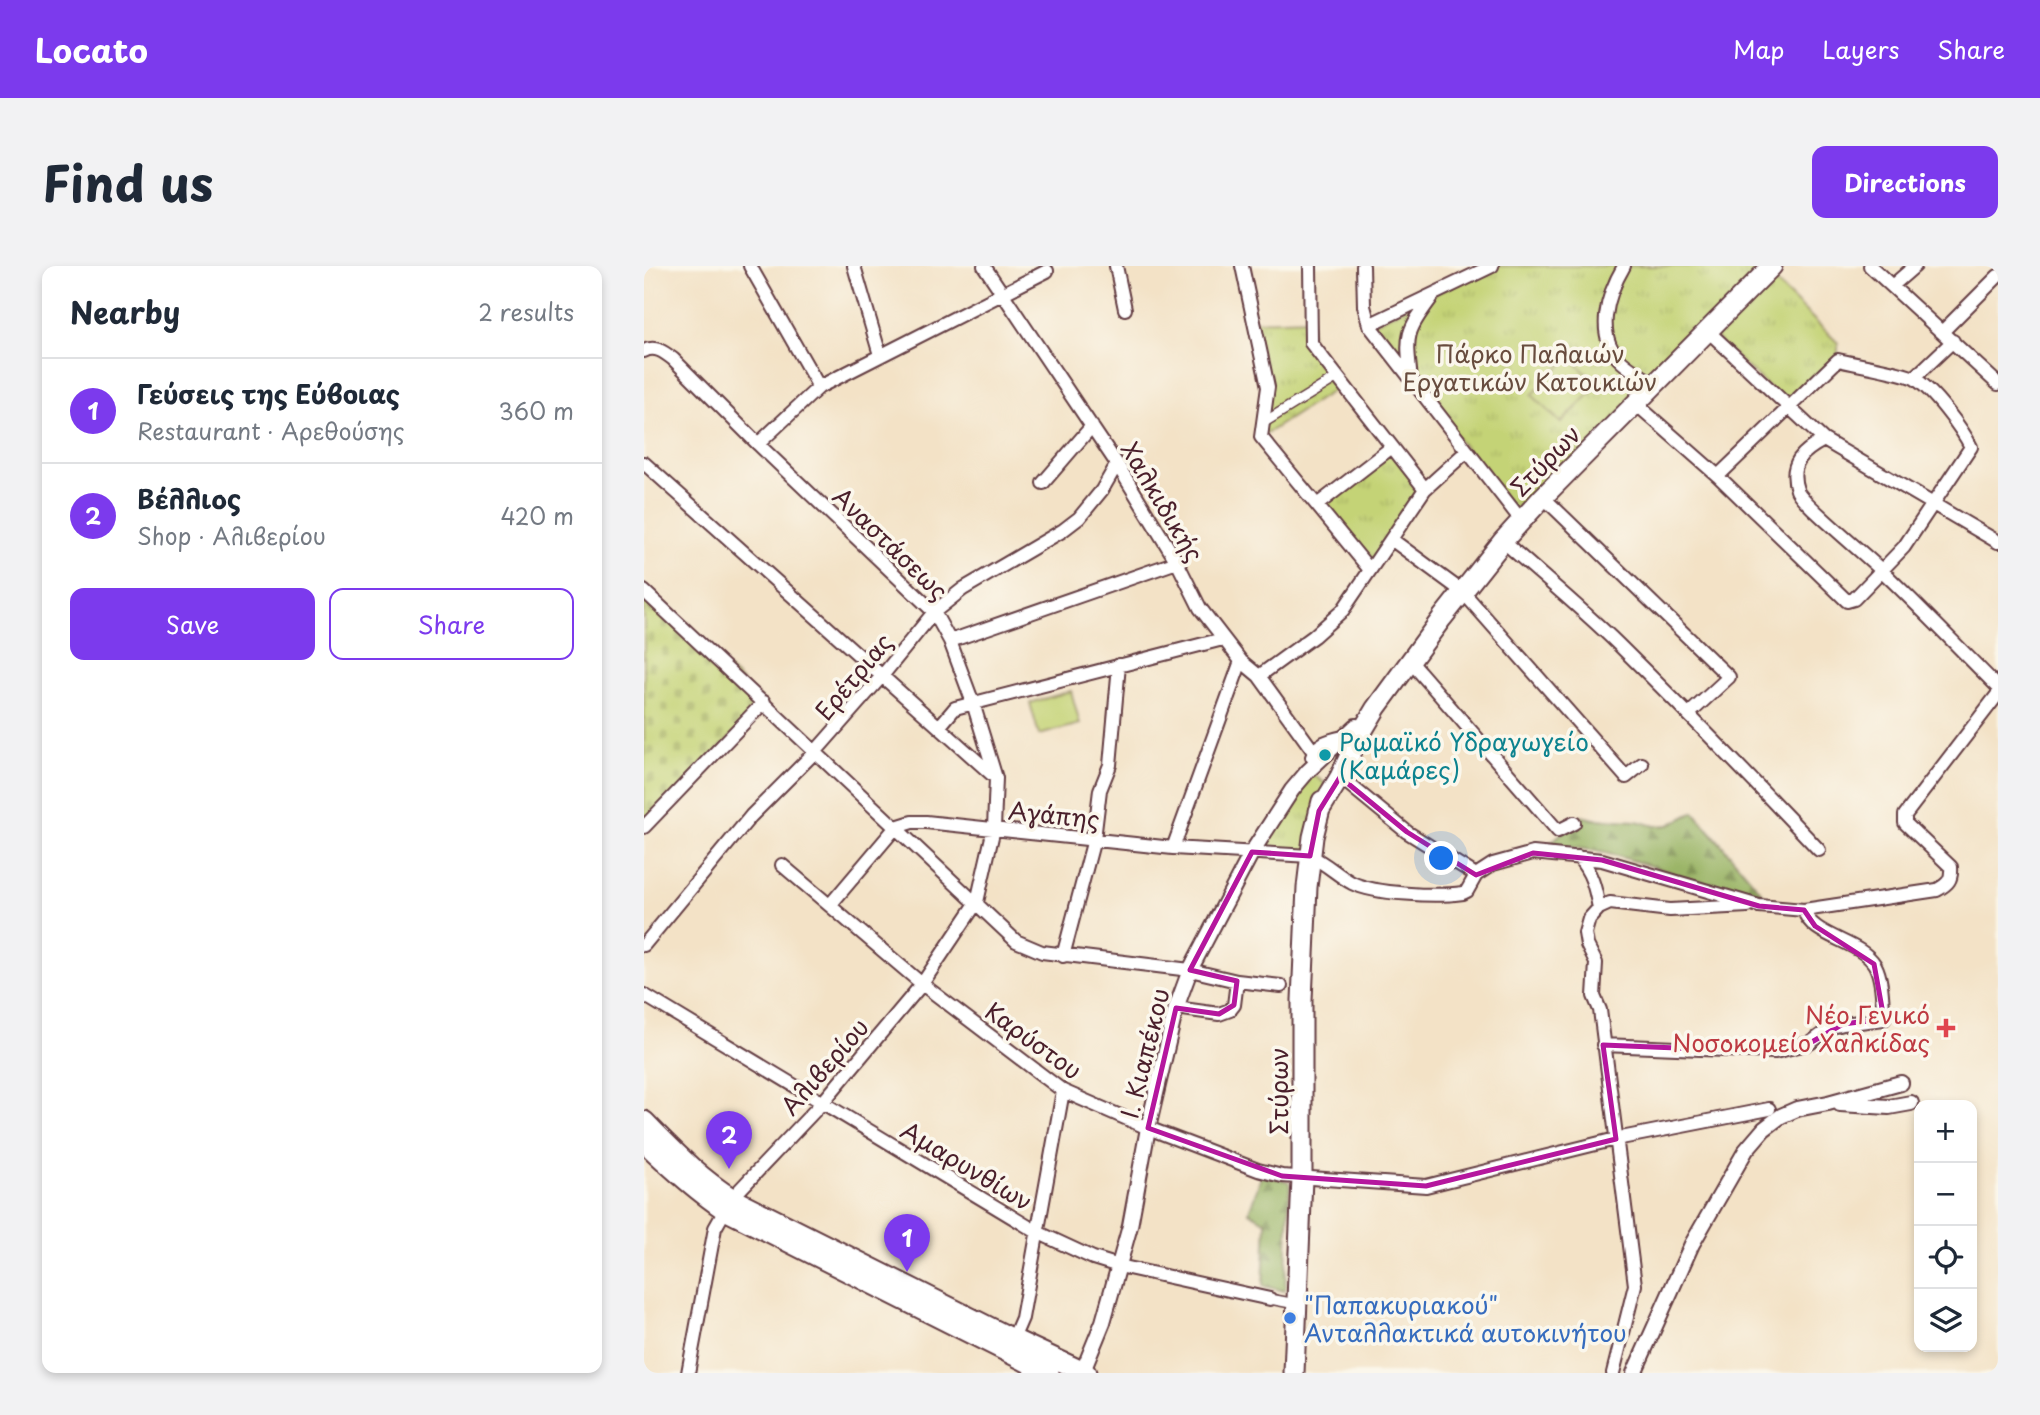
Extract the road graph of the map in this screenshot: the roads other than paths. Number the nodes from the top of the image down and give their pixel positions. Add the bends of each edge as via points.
1 (750, 266) edge
2 (854, 266) edge
3 (984, 266) edge
4 (1115, 266) edge
5 (1242, 266) edge
6 (1310, 266) edge
7 (1363, 266) edge
8 (1492, 266) edge
9 (1625, 266) edge
10 (1772, 266) edge
11 (1870, 266) edge
12 (1915, 266) edge
13 (1047, 271) dead end
14 (1998, 276) edge
15 (1892, 286) junction
16 (1001, 294) junction
17 (1434, 294) junction
18 (1125, 309) dead end
19 (1368, 324) junction
20 (1707, 331) junction
21 (1943, 331) junction
22 (1953, 341) junction
23 (649, 349) edge
24 (880, 355) junction
25 (1336, 378) junction
26 (1914, 378) junction
27 (1411, 379) junction
28 (1654, 384) junction
29 (1998, 384) edge
30 (819, 387) junction
31 (1636, 403) junction
32 (1789, 405) junction
33 (1263, 423) junction
34 (1092, 426) junction
35 (1824, 440) junction
36 (758, 444) junction
37 (1392, 447) junction
38 (1467, 451) junction
39 (644, 463) edge
40 (1117, 464) junction
41 (1718, 476) junction
42 (1043, 482) dead end
43 (1424, 489) junction
44 (1543, 497) junction
45 (1317, 505) junction
46 (1931, 505) junction
47 (1521, 520) junction
48 (1391, 539) junction
49 (1503, 541) junction
50 (1998, 542) edge
51 (1177, 562) junction
52 (1370, 570) junction
53 (1882, 571) junction
54 (644, 591) edge
55 (1463, 592) junction
56 (934, 612) junction
57 (1223, 639) junction
58 (950, 641) junction
59 (1241, 661) junction
60 (1411, 662) junction
61 (1119, 665) junction
62 (882, 676) junction
63 (1259, 676) junction
64 (1998, 687) edge
65 (1998, 694) edge
66 (764, 702) junction
67 (973, 703) junction
68 (1376, 708) junction
69 (1689, 714) junction
70 (939, 727) junction
71 (1349, 732) junction
72 (816, 751) junction
73 (1314, 751) junction
74 (1642, 764) dead end
75 (1308, 771) junction
76 (1340, 777) junction
77 (996, 778) junction
78 (1319, 811) junction
79 (1574, 823) dead end
80 (644, 827) edge
81 (896, 827) junction
82 (994, 828) junction
83 (1094, 839) junction
84 (1173, 849) junction
85 (1819, 850) dead end
86 (1252, 852) junction
87 (1310, 856) junction
88 (1578, 857) junction
89 (782, 865) dead end
90 (1476, 875) junction
91 (977, 902) junction
92 (830, 905) junction
93 (1759, 906) junction
94 (1599, 908) junction
95 (1804, 910) junction
96 (644, 944) edge
97 (1063, 956) junction
98 (1189, 970) junction
99 (1237, 981) junction
100 (922, 984) junction
101 (1281, 986) dead end
102 (644, 995) edge
103 (1175, 1008) junction
104 (1604, 1045) junction
105 (1901, 1083) dead end
106 (1886, 1087) junction
107 (1063, 1091) junction
108 (823, 1102) junction
109 (1828, 1103) junction
110 (1911, 1103) dead end
111 (1889, 1107) junction
112 (1769, 1109) dead end
113 (644, 1121) edge
114 (1148, 1128) junction
115 (1616, 1139) junction
116 (644, 1142) edge
117 (1302, 1178) junction
118 (729, 1204) junction
119 (1037, 1232) junction
120 (1119, 1266) junction
121 (1270, 1298) joint
122 (1296, 1304) junction
123 (1013, 1339) junction
124 (1084, 1372) edge
125 (688, 1373) edge
126 (1049, 1373) edge
127 (1294, 1373) edge
128 (1613, 1373) edge
129 (1634, 1373) edge

1 - 30 street
2 - 24 street
3 - 16 street, Χαλκιδικής
4 - 18 street
5 - 33 street via 1268,387
6 - 25 street via 1311,343
7 - 19 street
8 - 17 street
9 - 28 street via 1607,310 1608,340 1624,364
10 - 20 main road, Στύρων
11 - 15 street
12 - 15 street
13 - 16 street
14 - 21 street
15 - 21 street
16 - 24 street
16 - 34 street, Χαλκιδικής
17 - 19 street
17 - 27 street via 1408,335
19 - 27 street
20 - 28 main road, Στύρων
20 - 32 street
21 - 22 street
22 - 26 street
22 - 29 street
23 - 36 street, Αναστάσεως via 673,359
24 - 30 street
25 - 33 street
25 - 37 street
26 - 32 street via 1838,360
26 - 46 street via 1939,402 1971,447
27 - 38 street
28 - 31 main road, Στύρων
30 - 36 street
31 - 41 street
31 - 44 main road, Στύρων
32 - 35 street
32 - 41 street
33 - 45 street via 1261,437
34 - 40 street, Χαλκιδικής
34 - 42 street
35 - 46 street
35 - 53 street via 1798,460 1799,496
36 - 56 street, Αναστάσεως
37 - 43 street
37 - 45 street
38 - 43 street
38 - 47 street
39 - 62 street
40 - 51 street, Χαλκιδικής
40 - 56 street, Ερέτριας via 1079,518 963,589
41 - 53 street via 1847,601
43 - 48 street
44 - 47 main road, Στύρων
44 - 69 street via 1729,677
45 - 52 street
46 - 50 street
46 - 53 street
47 - 49 main road, Στύρων
48 - 52 street
48 - 55 street
49 - 55 main road, Στύρων
49 - 69 street
51 - 57 street, Χαλκιδικής via 1200,608
51 - 58 street
52 - 63 street via 1343,611
53 - 64 street
54 - 66 street
55 - 60 main road, Στύρων
55 - 74 street via 1626,777
56 - 58 street, Αναστάσεως
56 - 62 street, Ερέτριας
57 - 59 street, Χαλκιδικής
57 - 61 street
58 - 67 street, Αναστάσεως
59 - 63 street, Χαλκιδικής
59 - 84 street
60 - 68 main road, Στύρων
60 - 79 street via 1558,831
61 - 67 street
61 - 83 street via 1110,765 1100,790
62 - 70 street
62 - 72 street, Ερέτριας
63 - 73 street, Χαλκιδικής
65 - 95 street via 1905,815 1905,823 1951,867 1948,884 1937,890
66 - 72 street
66 - 80 street
67 - 70 street via 955,708
67 - 77 street, Αναστάσεως
68 - 71 main road, Στύρων
68 - 76 main road, Στύρων
69 - 85 street
70 - 77 street
71 - 73 street via 1326,740
71 - 75 street, Ι. Κιαπέκου
71 - 78 main road, Στύρων
72 - 81 street
72 - 96 street, Ερέτριας via 751,816
73 - 75 street, Ι. Κιαπέκου
75 - 86 street, Ι. Κιαπέκου
76 - 78 main road, Στύρων
76 - 90 street via 1407,832
77 - 82 street, Αναστάσεως
78 - 87 main road, Στύρων
81 - 82 street, Αγάπης via 926,822
81 - 91 street
81 - 92 street
82 - 83 street, Αγάπης
82 - 91 street, Αλιβερίου
83 - 84 street, Αγάπης
83 - 97 street
84 - 86 street, Αγάπης
86 - 87 street, Αγάπης
86 - 98 street, Ι. Κιαπέκου
87 - 90 street via 1351,882 1382,891 1458,894 1468,891
87 - 117 main road, Στύρων via 1302,1000
88 - 90 street via 1534,853 1500,862
88 - 93 street
88 - 94 street via 1594,881
89 - 92 street, Καρύστου
91 - 97 street via 1016,941
91 - 100 street, Αλιβερίου
92 - 100 street, Καρύστου
93 - 94 street via 1670,909 1610,903
93 - 95 street
94 - 104 street via 1585,933 1596,963 1594,996
95 - 104 street via 1815,926 1857,948 1874,964 1884,1019 1832,1027 1810,1043 1787,1050
97 - 98 street
98 - 99 street
98 - 103 street, Ι. Κιαπέκου
99 - 101 street
99 - 103 street via 1234,1005 1225,1013
100 - 107 street, Καρύστου
100 - 108 street, Αλιβερίου
102 - 108 street, Αμαρυνθίων
103 - 114 street, Ι. Κιαπέκου
104 - 115 street
105 - 106 street
106 - 109 street
106 - 111 street via 1892,1100
107 - 114 street, Καρύστου
107 - 119 street
108 - 118 street, Αλιβερίου
108 - 119 street, Αμαρυνθίων
109 - 111 street
109 - 129 street via 1797,1108 1782,1116 1746,1150 1692,1244
110 - 111 street
112 - 115 street, Καρύστου
113 - 118 main road
114 - 117 street, Καρύστου via 1258,1170
114 - 120 street, Ι. Κιαπέκου
115 - 117 street, Καρύστου via 1426,1186
115 - 128 street via 1635,1285
116 - 118 main road via 702,1195
117 - 122 main road, Στύρων
118 - 123 main road
118 - 125 street, Αλιβερίου via 715,1228
118 - 126 main road
119 - 120 street, Αμαρυνθίων
119 - 123 street via 1023,1318
120 - 121 street, Αμαρυνθίων
120 - 124 street, Ι. Κιαπέκου
121 - 122 street, Αμαρυνθίων
122 - 127 main road, Στύρων
123 - 124 main road

